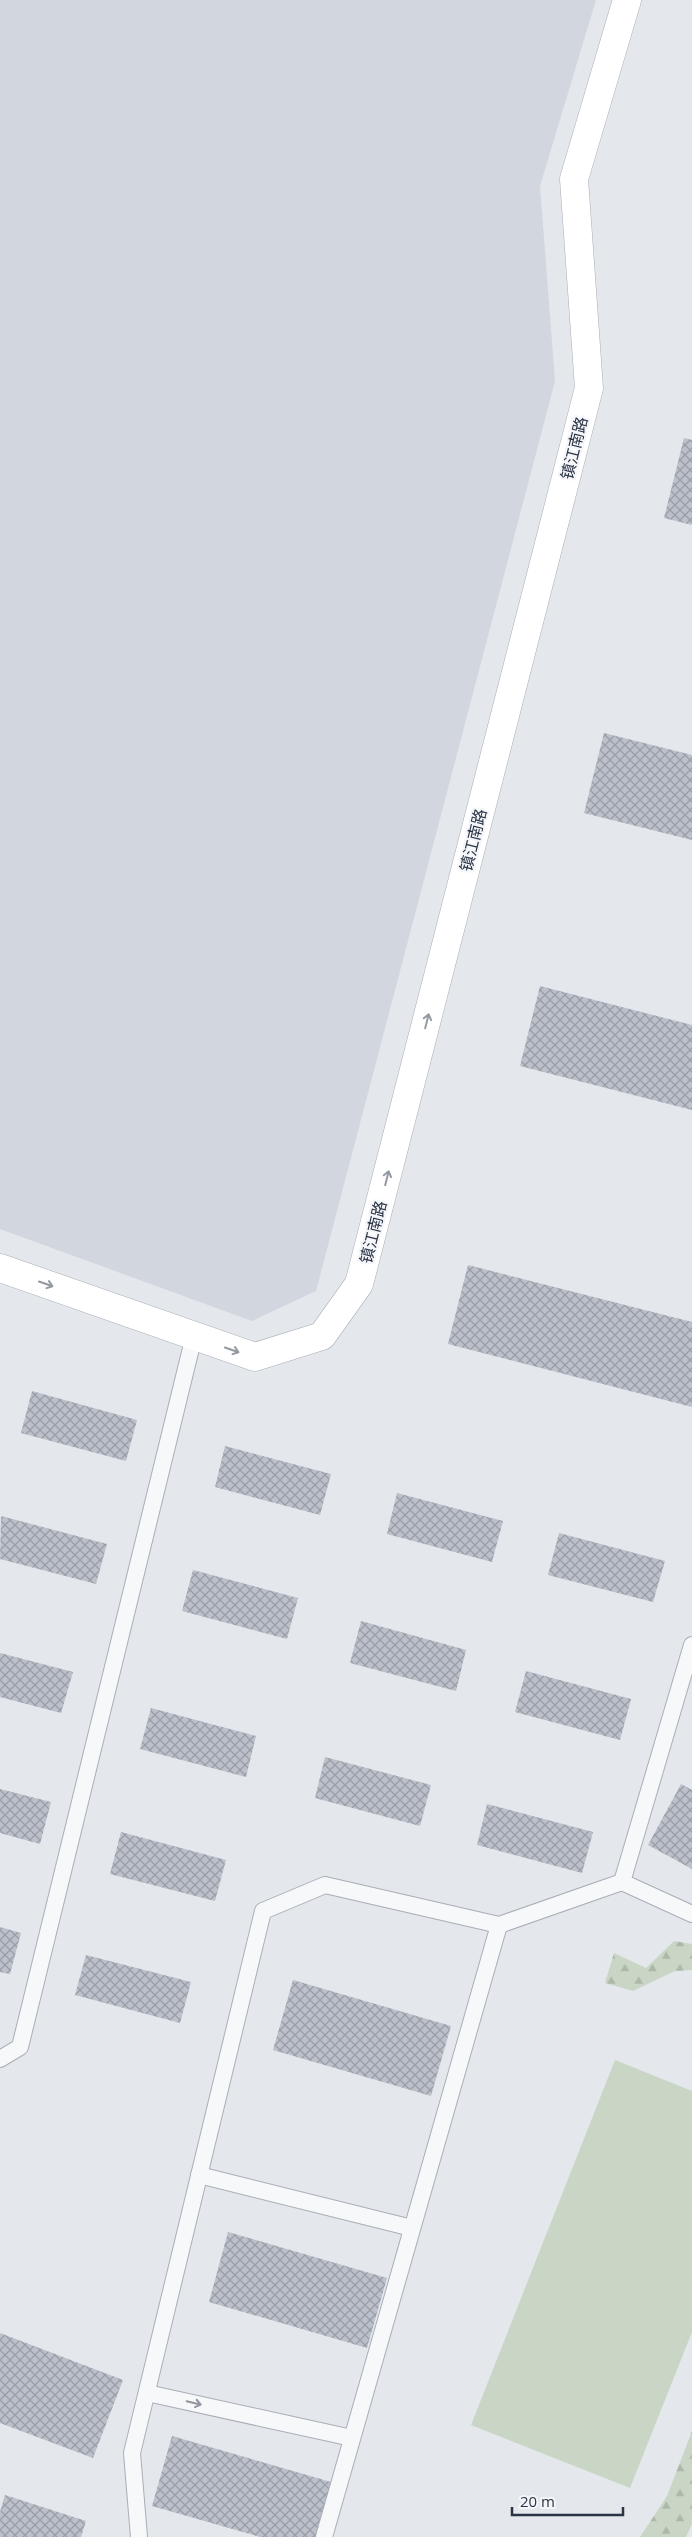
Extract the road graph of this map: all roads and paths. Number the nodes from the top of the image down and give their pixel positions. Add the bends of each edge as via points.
1 (627, 0) edge
2 (0, 1268) edge
3 (194, 1336) junction
4 (692, 1646) edge
5 (622, 1882) junction
6 (692, 1914) edge
7 (498, 1926) junction
8 (0, 2059) edge
9 (199, 2175) junction
10 (412, 2228) junction
11 (147, 2393) junction
12 (352, 2438) junction
13 (139, 2537) edge
14 (324, 2537) edge

3 -> 1 street, 镇江南路 via 255,1357 288,1347 322,1336 360,1284 589,388 574,179
2 -> 3 street, 镇江南路
3 - 8 lane via 20,2047
4 - 5 lane
5 - 6 lane
5 - 7 lane
7 - 9 lane via 325,1886 263,1911
7 - 10 lane
9 - 10 lane
9 - 11 lane
10 - 12 lane
11 -> 12 lane
11 - 13 lane via 132,2453
12 - 14 lane

